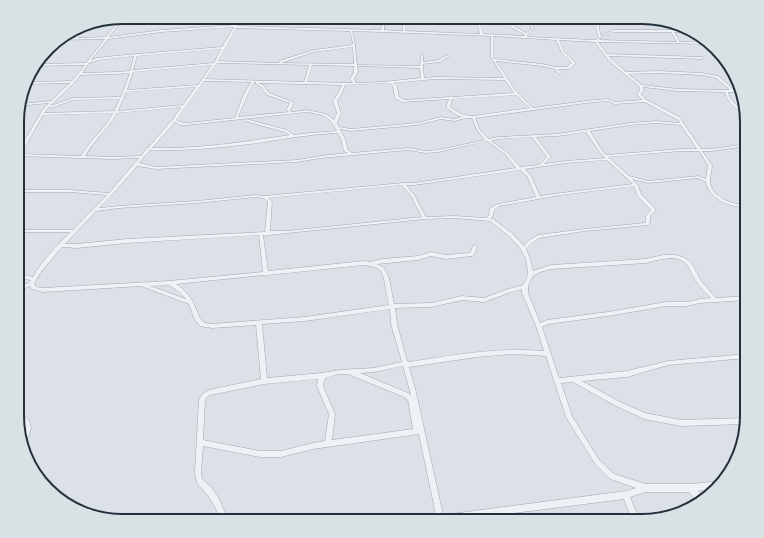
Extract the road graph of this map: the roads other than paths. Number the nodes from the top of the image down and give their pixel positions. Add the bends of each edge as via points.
1 (117, 24) edge
2 (237, 24) edge
3 (382, 24) edge
4 (404, 24) edge
5 (479, 24) edge
6 (510, 24) edge
7 (530, 24) edge
8 (598, 24) edge
9 (235, 27) junction
10 (351, 31) junction
11 (672, 31) junction
12 (680, 31) edge
13 (382, 32) junction
14 (404, 32) junction
15 (482, 35) junction
16 (76, 36) edge
17 (492, 36) junction
18 (526, 36) junction
19 (600, 37) junction
20 (71, 38) edge
21 (78, 38) junction
22 (106, 38) junction
23 (557, 39) junction
24 (596, 41) junction
25 (679, 42) junction
26 (700, 43) edge
27 (354, 46) junction
28 (224, 48) junction
29 (136, 55) junction
30 (422, 55) dead end
31 (606, 55) junction
32 (447, 56) dead end
33 (703, 58) dead end
34 (495, 60) junction
35 (87, 63) junction
36 (215, 63) junction
37 (278, 63) junction
38 (310, 64) junction
39 (43, 65) edge
40 (356, 65) junction
41 (421, 65) junction
42 (556, 68) junction
43 (132, 71) junction
44 (625, 72) junction
45 (560, 73) dead end
46 (80, 74) junction
47 (424, 79) junction
48 (506, 79) junction
49 (203, 80) junction
50 (73, 82) junction
51 (255, 82) junction
52 (390, 82) junction
53 (32, 83) edge
54 (305, 83) junction
55 (344, 84) junction
56 (355, 84) junction
57 (198, 86) junction
58 (641, 86) junction
59 (125, 91) junction
60 (726, 91) junction
61 (731, 91) junction
62 (735, 91) edge
63 (516, 94) junction
64 (122, 98) junction
65 (451, 98) junction
66 (646, 101) junction
67 (54, 102) junction
68 (26, 104) edge
69 (184, 106) junction
70 (739, 108) edge
71 (532, 109) junction
72 (46, 110) junction
73 (115, 112) junction
74 (293, 113) junction
75 (43, 114) junction
76 (466, 117) junction
77 (473, 117) junction
78 (242, 118) junction
79 (236, 119) junction
80 (174, 120) junction
81 (335, 122) junction
82 (682, 124) junction
83 (339, 130) junction
84 (587, 130) junction
85 (293, 136) junction
86 (534, 137) junction
87 (487, 140) junction
88 (24, 145) edge
89 (740, 146) edge
90 (148, 149) junction
91 (699, 150) junction
92 (351, 153) junction
93 (24, 155) edge
94 (82, 157) junction
95 (141, 157) junction
96 (606, 158) junction
97 (135, 164) junction
98 (540, 166) junction
99 (520, 169) junction
100 (627, 176) junction
101 (708, 181) junction
102 (403, 184) junction
103 (636, 184) junction
104 (24, 191) edge
105 (110, 194) junction
106 (264, 197) junction
107 (539, 198) junction
108 (740, 206) edge
109 (93, 210) junction
110 (425, 218) junction
111 (487, 220) junction
112 (24, 231) edge
113 (75, 232) junction
114 (264, 234) junction
115 (61, 245) junction
116 (475, 247) dead end
117 (523, 249) junction
118 (371, 263) junction
119 (266, 274) junction
120 (531, 275) junction
121 (24, 278) edge
122 (32, 281) junction
123 (169, 283) junction
124 (139, 284) junction
125 (24, 286) edge
126 (525, 286) junction
127 (740, 298) edge
128 (715, 300) junction
129 (191, 303) junction
130 (392, 306) junction
131 (259, 323) junction
132 (540, 326) junction
133 (548, 354) junction
134 (740, 357) edge
135 (406, 364) junction
136 (350, 372) junction
137 (322, 376) junction
138 (573, 379) junction
139 (264, 381) junction
140 (558, 381) junction
141 (24, 420) edge
142 (740, 421) edge
143 (418, 431) junction
144 (26, 435) edge
145 (200, 442) junction
146 (328, 444) junction
147 (712, 485) edge
148 (646, 488) junction
149 (691, 488) junction
150 (626, 495) junction
151 (698, 496) edge
152 (222, 514) edge
153 (439, 514) edge
154 (485, 514) edge
155 (633, 514) edge

1 - 22 street
2 - 9 street
3 - 13 street
4 - 14 street
5 - 15 street
6 - 18 street
7 - 18 street via 532,29
8 - 19 street via 596,31
9 - 10 street
9 - 22 street via 162,31
9 - 28 street
10 - 13 street
10 - 27 street
11 - 12 street
11 - 19 street via 612,31
11 - 25 street
13 - 14 street
14 - 15 street
15 - 17 street
16 - 21 street
17 - 18 street
17 - 34 street via 492,57
18 - 23 street
19 - 24 street
20 - 21 street
21 - 22 street
22 - 35 street
23 - 24 street
23 - 42 street via 563,52 574,64 568,68
24 - 25 street
24 - 31 street
25 - 26 street
27 - 37 street via 314,51
27 - 40 street
28 - 29 street
28 - 36 street
29 - 35 street
29 - 43 street
30 - 41 street
31 - 33 street
31 - 44 street
32 - 41 street via 439,61
34 - 42 street
34 - 48 street
35 - 39 street
35 - 46 street
36 - 37 street
36 - 43 street
36 - 49 street
37 - 38 street
38 - 40 street
38 - 54 street
40 - 41 street
40 - 56 street via 352,79
41 - 47 street
42 - 45 street
43 - 46 street
43 - 59 street
44 - 58 street
44 - 61 street via 702,74 721,79
46 - 50 street
47 - 48 street
47 - 52 street
48 - 63 street
49 - 51 street
49 - 57 street
50 - 53 street
50 - 67 street
51 - 54 street
51 - 74 street via 268,94 292,103 288,110
51 - 79 street via 245,96
52 - 56 street
52 - 65 street via 395,86 397,98 403,101
54 - 55 street
55 - 56 street
55 - 81 street via 334,101 339,113
57 - 59 street
57 - 69 street
58 - 60 street via 670,91
58 - 66 street via 639,96
59 - 64 street
60 - 61 street
60 - 70 street via 726,96 732,104
61 - 62 street
63 - 65 street
63 - 71 street
64 - 72 street via 73,99
64 - 73 street
65 - 76 street via 448,107
66 - 71 street via 615,103 608,100
66 - 82 street via 676,116
67 - 68 street
67 - 72 street
69 - 73 street
69 - 80 street
71 - 77 street
72 - 75 street
73 - 75 street
73 - 94 street
74 - 78 street
74 - 81 street via 323,114
75 - 88 street
76 - 77 street
76 - 83 street via 454,120 441,118 418,124
77 - 87 street via 476,127
78 - 79 street
78 - 85 street via 286,131
79 - 80 street via 182,124
80 - 90 street
81 - 83 street
82 - 84 street via 656,122
82 - 91 street
83 - 85 street
83 - 92 street via 346,151
84 - 86 street
84 - 96 street
85 - 90 street via 221,146
86 - 87 street
86 - 98 street via 549,157
87 - 92 street via 438,151 408,149
87 - 99 street via 506,153
89 - 91 street
90 - 95 street
91 - 96 street via 674,150
91 - 101 street via 710,165
92 - 97 street via 296,161 236,165 156,168
93 - 94 street
94 - 95 street
95 - 97 street
96 - 98 street
96 - 100 street
97 - 105 street
98 - 99 street
99 - 102 street
99 - 107 street via 529,176
100 - 101 street via 648,182 699,177
100 - 103 street
101 - 108 street via 718,198
102 - 106 street
102 - 110 street via 414,196
103 - 107 street
103 - 117 street via 640,194 654,210 648,216 646,224 538,237
104 - 105 street
105 - 109 street
106 - 109 street
106 - 114 street via 270,201
107 - 111 street via 498,205 492,209
109 - 113 street
110 - 111 street
110 - 114 street
111 - 117 street via 500,226
112 - 113 street
113 - 115 street
114 - 115 street
114 - 119 street
115 - 122 street
116 - 118 street via 472,254 460,256 430,254 418,258
117 - 120 street
118 - 119 street
118 - 130 street via 382,269
119 - 123 street
120 - 126 street
120 - 128 street via 551,268 676,257 687,262
121 - 122 street
122 - 124 street via 34,288 43,290
122 - 125 street
123 - 124 street
123 - 129 street via 179,288
124 - 129 street
126 - 130 street via 484,300 462,298 431,305
126 - 132 street via 525,293
127 - 128 street
128 - 132 street via 666,304 547,322
129 - 131 street via 198,320 203,324 212,326
130 - 131 street
130 - 135 street via 394,324
131 - 139 street
132 - 133 street
133 - 135 street via 490,354
133 - 140 street
134 - 138 street via 668,363 627,374
135 - 136 street
135 - 143 street
136 - 137 street
136 - 143 street via 411,399
137 - 139 street
137 - 146 street via 320,386 332,414
138 - 140 street
138 - 142 street via 644,416 696,424
139 - 145 street via 204,396
140 - 148 street via 569,417 597,462 612,477
141 - 144 street via 28,428
143 - 146 street
143 - 153 street
145 - 146 street via 260,454 281,454
145 - 152 street via 199,481 215,498
147 - 149 street
148 - 149 street
148 - 150 street
149 - 151 street
150 - 154 street
150 - 155 street

